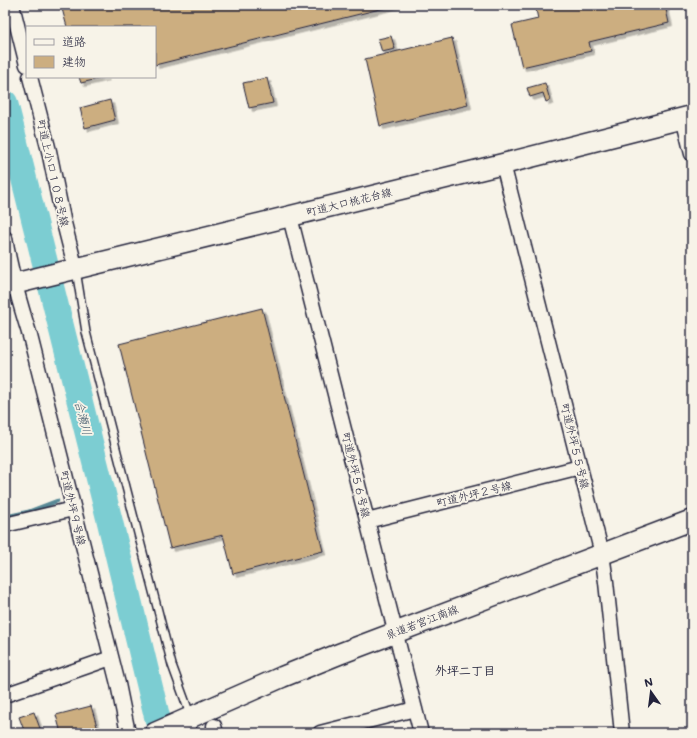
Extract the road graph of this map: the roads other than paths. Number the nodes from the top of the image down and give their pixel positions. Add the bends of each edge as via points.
1 (12, 5) edge
2 (26, 61) edge
3 (30, 78) edge
4 (687, 117) edge
5 (692, 154) edge
6 (503, 164) junction
7 (290, 216) junction
8 (5, 238) edge
9 (73, 270) junction
10 (13, 284) edge
11 (581, 471) junction
12 (73, 509) junction
13 (692, 520) edge
14 (5, 525) edge
15 (369, 526) junction
16 (602, 554) junction
17 (396, 632) junction
18 (111, 658) junction
19 (5, 695) edge
20 (415, 709) junction
21 (190, 723) edge
22 (128, 733) edge
23 (155, 733) edge
24 (320, 733) edge
25 (421, 733) edge
26 (622, 733) edge

1 - 2 street
3 - 9 street, 町道上小口１０８号線 via 49,150
4 - 5 street
4 - 6 street, 町道大口桃花台線
6 - 7 street, 町道大口桃花台線
6 - 11 street, 町道外坪５５号線
7 - 9 street, 町道大口桃花台線
7 - 15 street, 町道外坪５６号線
8 - 10 street, 町道外坪９号線
9 - 10 street, 町道大口桃花台線
9 - 21 lane via 88,339 172,665
10 - 12 street, 町道外坪９号線 via 30,336
11 - 15 street, 町道外坪２号線
11 - 16 street, 町道外坪５５号線
12 - 14 street
12 - 18 street, 町道外坪９号線
13 - 16 street, 県道若宮江南線
15 - 17 street, 町道外坪５６号線
16 - 17 street, 県道若宮江南線
16 - 26 street, 町道外坪５５号線
17 - 20 street, 町道外坪５６号線
17 - 21 street, 県道若宮江南線 via 289,674
18 - 19 street
18 - 22 street, 町道外坪９号線
20 - 24 street
20 - 25 street, 町道外坪５６号線
21 - 23 street, 県道若宮江南線

